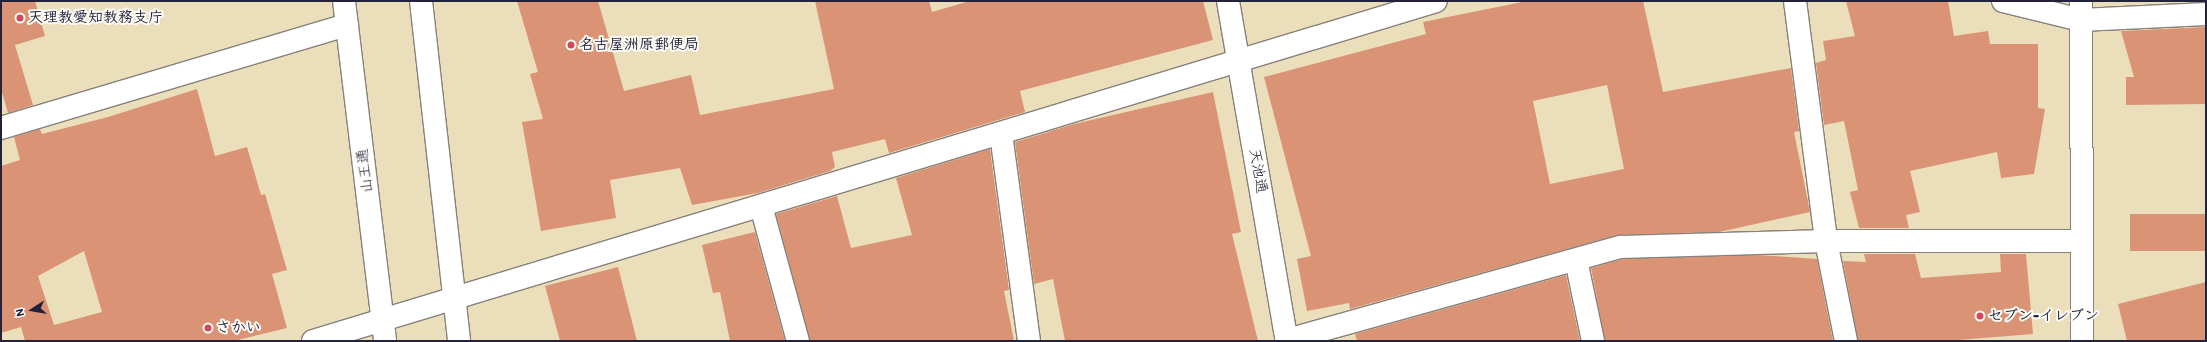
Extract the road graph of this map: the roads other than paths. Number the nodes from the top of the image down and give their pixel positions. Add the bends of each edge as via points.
1 (344, 1) edge
2 (1228, 1) edge
3 (1436, 1) edge
4 (1795, 1) edge
5 (2003, 1) edge
6 (425, 2) edge
7 (2081, 10) edge
8 (2206, 14) edge
9 (347, 25) junction
10 (1239, 62) junction
11 (1, 128) edge
12 (1001, 134) junction
13 (761, 206) junction
14 (1826, 241) junction
15 (2080, 241) junction
16 (1576, 260) junction
17 (454, 299) junction
18 (382, 319) junction
19 (1287, 340) edge
20 (313, 341) edge
21 (385, 341) edge
22 (459, 341) edge
23 (798, 341) edge
24 (1029, 341) edge
25 (1593, 341) edge
26 (1846, 341) edge
27 (2082, 341) edge

1 - 9 street, 山王通
2 - 10 street, 天池通
3 - 10 street
4 - 14 street
5 - 7 street
6 - 17 street
7 - 8 street
7 - 15 street
9 - 11 street
9 - 18 street, 山王通
10 - 12 street
10 - 19 street, 天池通
12 - 13 street
12 - 24 street
13 - 17 street
13 - 23 street
14 - 15 street
14 - 16 street via 1621,247
14 - 26 street
15 - 27 street
16 - 19 street
16 - 25 street
17 - 18 street
17 - 22 street
18 - 20 street
18 - 21 street, 山王通

